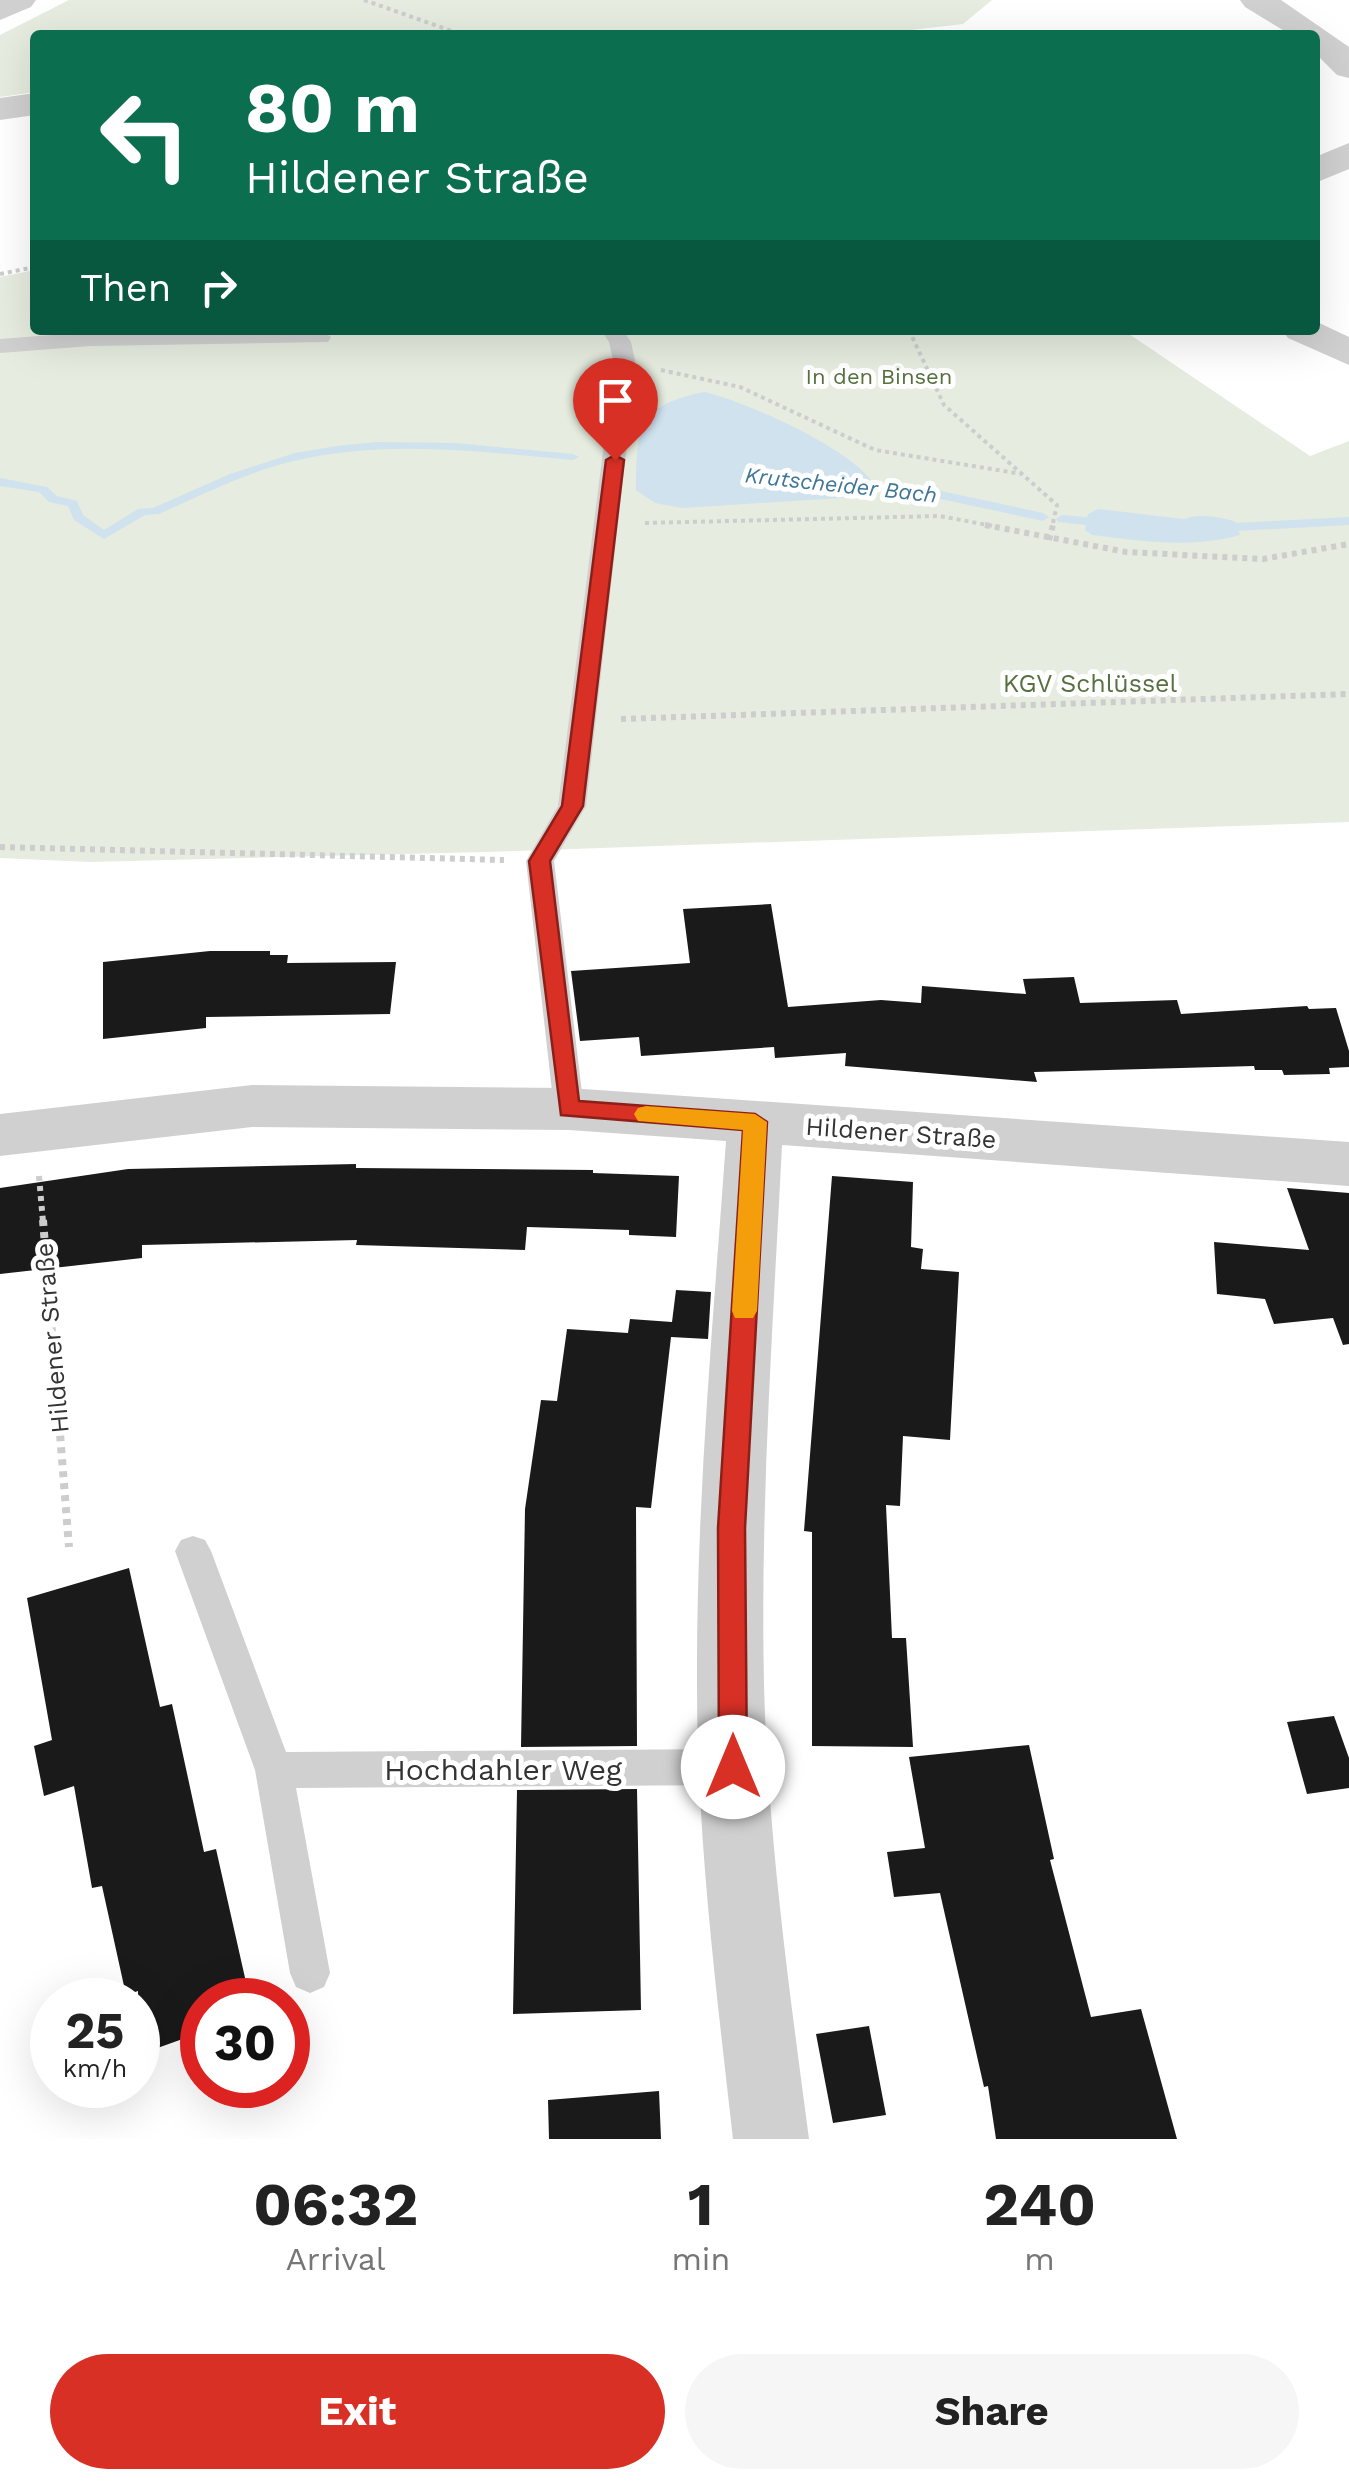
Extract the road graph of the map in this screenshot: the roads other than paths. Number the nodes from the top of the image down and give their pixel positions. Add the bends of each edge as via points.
1 (19, 0) edge
2 (1257, 0) edge
3 (0, 10) edge
4 (1310, 30) edge
5 (1320, 38) edge
6 (1349, 68) edge
7 (30, 105) edge
8 (0, 109) edge
9 (1349, 154) edge
10 (1320, 169) edge
11 (615, 335) edge
12 (1312, 335) edge
13 (320, 338) dead end
14 (0, 346) edge
15 (1349, 353) edge
16 (569, 1109) junction
17 (755, 1122) junction
18 (17, 1132) edge
19 (1349, 1164) edge
20 (194, 1551) dead end
21 (733, 1767) junction
22 (274, 1770) junction
23 (310, 1973) dead end
24 (772, 2139) edge

1 - 3 street
2 - 4 street
5 - 6 street
7 - 8 street
9 - 10 street
11 - 16 lane via 625,365 572,806 540,861
12 - 15 street
13 - 14 lane
16 - 17 street, Hildener Straße
16 - 18 street, Hildener Straße via 252,1106
17 - 19 street, Hildener Straße
17 - 21 street via 732,1528
20 - 22 lane
21 - 22 lane, Hochdahler Weg
21 - 24 street
22 - 23 lane

